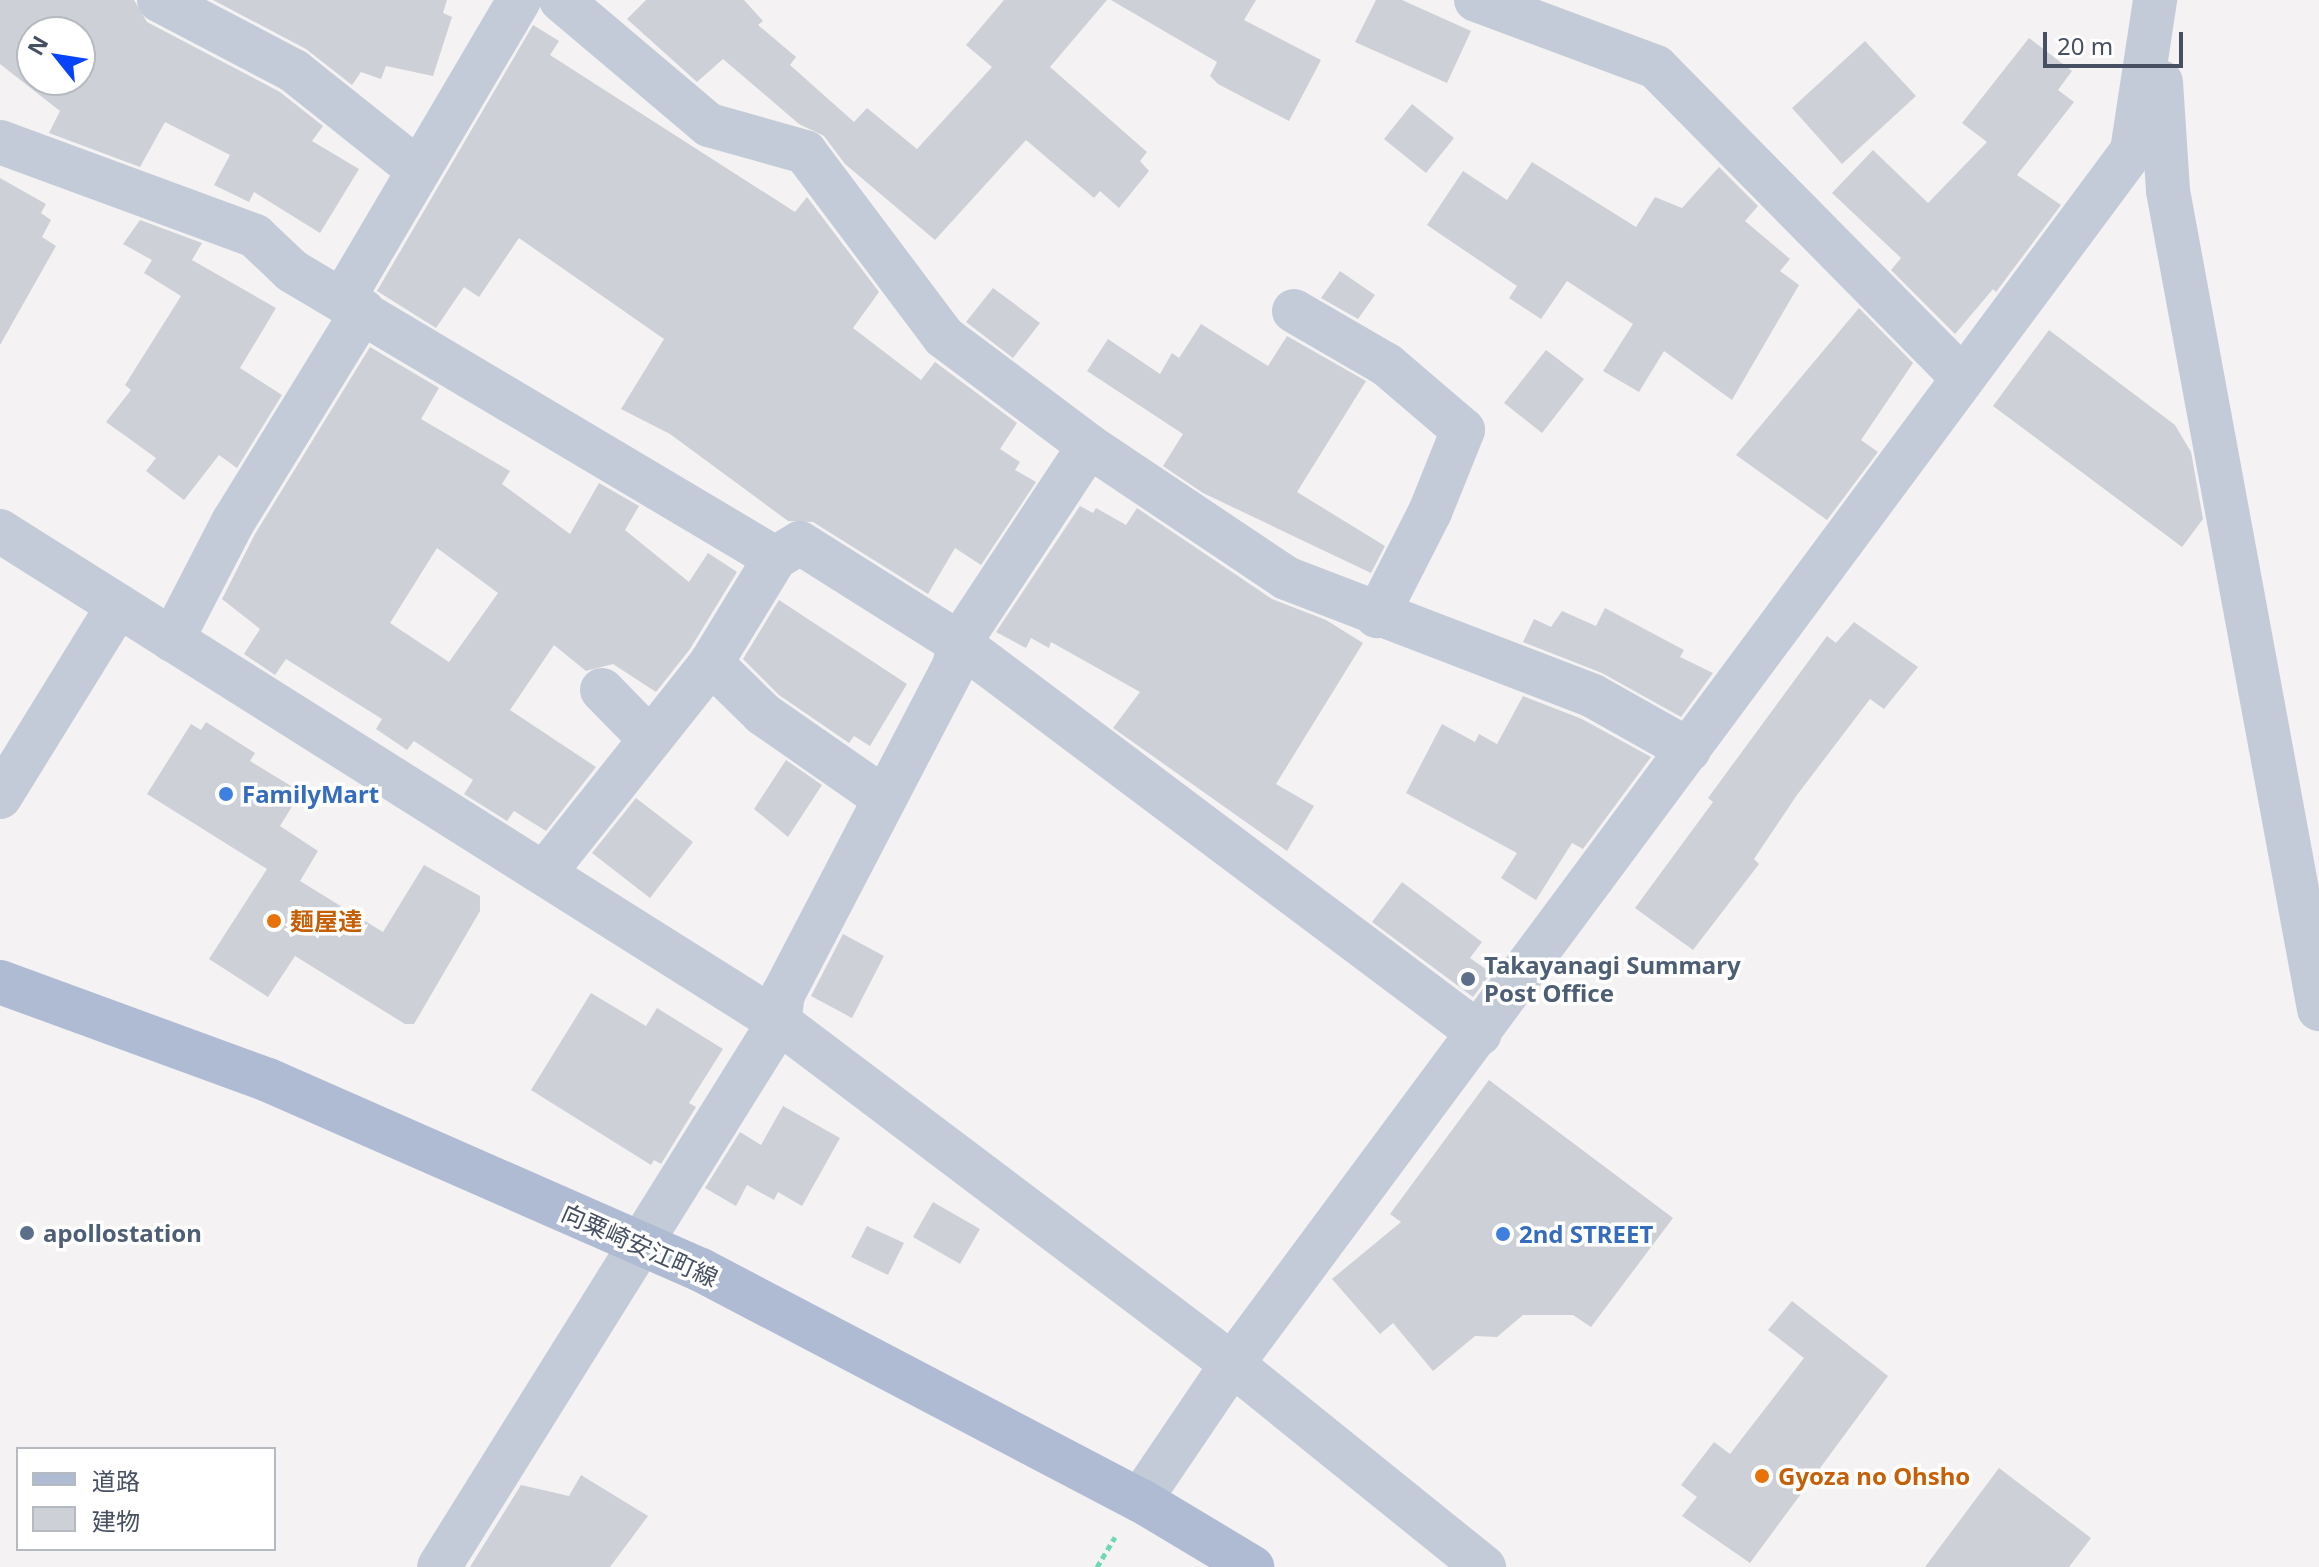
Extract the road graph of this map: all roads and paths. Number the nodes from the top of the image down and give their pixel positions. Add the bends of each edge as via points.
1 (159, 0) edge
2 (519, 0) edge
3 (561, 0) edge
4 (1476, 0) edge
5 (2155, 0) edge
6 (0, 142) edge
7 (417, 169) junction
8 (353, 305) junction
9 (1294, 311) dead end
10 (1963, 378) junction
11 (1089, 446) junction
12 (0, 531) edge
13 (775, 558) junction
14 (118, 606) junction
15 (1377, 616) junction
16 (172, 640) junction
17 (959, 643) junction
18 (711, 663) junction
19 (602, 690) dead end
20 (650, 739) junction
21 (1689, 750) junction
22 (0, 797) edge
23 (884, 798) junction
24 (545, 872) junction
25 (0, 982) edge
26 (2319, 1009) edge
27 (779, 1022) junction
28 (1480, 1034) junction
29 (641, 1245) junction
30 (1232, 1364) junction
31 (1140, 1500) junction
32 (439, 1567) edge
33 (1252, 1567) edge
34 (1484, 1567) edge

1 - 7 street via 294,71
2 - 7 street
3 - 11 street via 709,125 805,152 944,337
4 - 10 street via 1656,67
5 - 10 street via 2132,151
5 - 26 street via 2168,191
6 - 8 street via 255,236 292,271
7 - 8 street
8 - 13 street
8 - 16 street
9 - 15 street via 1387,365 1463,430 1430,512
10 - 21 street
11 - 15 street via 1286,578
11 - 17 street
12 - 14 street
13 - 17 street via 800,543
13 - 18 street
14 - 16 street
14 - 22 street
15 - 21 street via 1494,654 1593,696
16 - 24 street
17 - 23 street via 954,666
17 - 28 street
18 - 20 street
18 - 23 street via 763,714
19 - 20 street
20 - 24 street
21 - 28 street
23 - 27 street via 783,994
24 - 27 street
25 - 29 main road, 向粟崎安江町線 via 268,1080
27 - 29 street
27 - 30 street
28 - 30 street
29 - 31 main road, 向粟崎安江町線 via 701,1270
29 - 32 street
30 - 31 street
30 - 34 street
31 - 33 main road, 向粟崎安江町線

